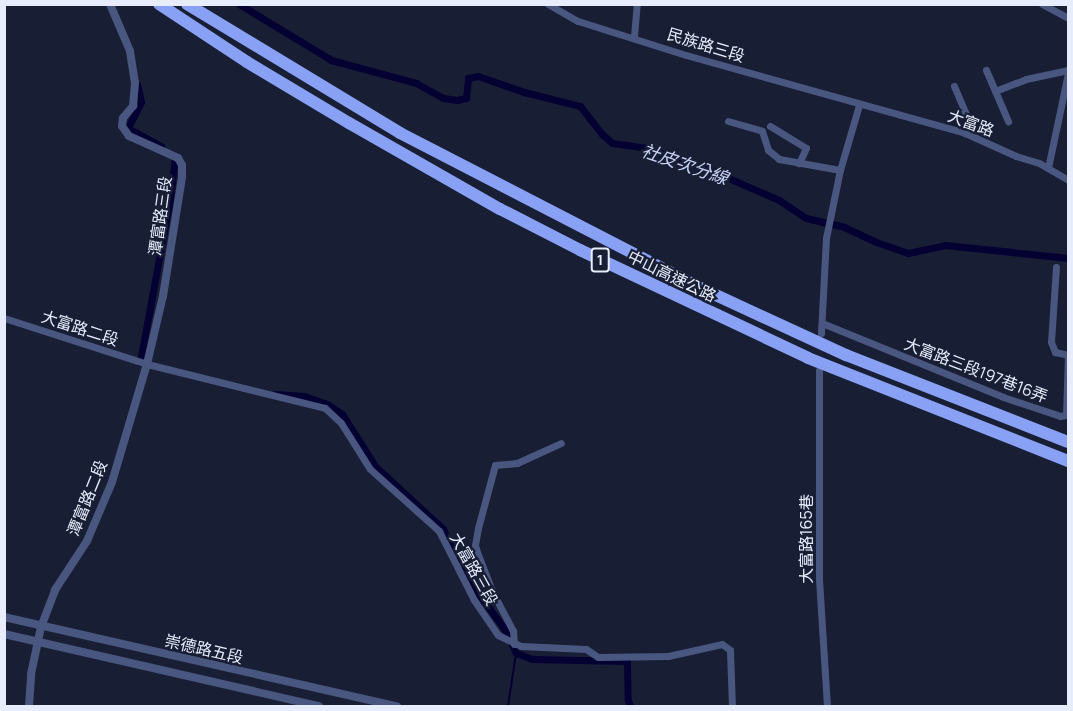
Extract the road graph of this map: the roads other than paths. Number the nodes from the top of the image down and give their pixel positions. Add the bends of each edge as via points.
1 (110, 4) edge
2 (159, 4) edge
3 (187, 4) edge
4 (548, 4) edge
5 (638, 4) edge
6 (1042, 4) edge
7 (1068, 18) edge
8 (634, 36) junction
9 (986, 70) dead end
10 (1068, 71) edge
11 (954, 86) dead end
12 (995, 91) junction
13 (860, 105) junction
14 (728, 121) dead end
15 (1008, 121) dead end
16 (770, 126) dead end
17 (965, 133) junction
18 (799, 163) junction
19 (1048, 168) junction
20 (840, 170) junction
21 (1068, 180) edge
22 (1056, 267) dead end
23 (4, 318) edge
24 (822, 323) junction
25 (821, 333) dead end
26 (1068, 355) edge
27 (147, 364) junction
28 (819, 370) dead end
29 (1068, 442) edge
30 (561, 443) dead end
31 (1068, 461) edge
32 (4, 617) edge
33 (41, 627) junction
34 (4, 634) edge
35 (37, 642) junction
36 (514, 644) junction
37 (29, 706) edge
38 (320, 706) edge
39 (397, 706) edge
40 (732, 706) edge
41 (827, 706) edge

1 - 27 street, 潭富路三段 via 130,51 135,83 133,106 122,126 129,136 170,153 182,165 168,269
2 - 31 highway, 中山高速公路 / 1 via 349,123 580,250 808,358
3 - 29 highway, 中山高速公路 / 1 via 400,134 692,284 856,359
4 - 8 street, 民族路三段 via 578,21
5 - 8 street
6 - 7 street
8 - 13 street, 民族路三段
9 - 12 street
10 - 12 street via 1026,79
10 - 19 street
11 - 17 street via 969,121
12 - 15 street
13 - 17 street, 大富路
13 - 20 street
14 - 18 street via 762,131 768,150 779,159
16 - 18 street via 806,148
17 - 19 street, 大富路
18 - 20 street
19 - 21 street, 大富路
20 - 24 street via 826,238
22 - 26 street via 1051,342 1055,352
23 - 27 street, 大富路二段
24 - 25 street
24 - 26 street, 大富路三段197巷16弄 via 984,390 1060,416 1066,415
27 - 33 street, 潭富路二段 via 112,482 87,541 55,590
27 - 36 street, 大富路三段 via 325,408 341,423 370,469 439,531 474,600 498,634
28 - 41 street, 大富路165巷 via 819,579
30 - 36 street via 517,463 495,465 478,528 478,555 513,631
32 - 33 street, 崇德路五段
33 - 35 street, 潭富路二段
33 - 39 street, 崇德路五段
34 - 35 street, 崇德路五段
35 - 37 street, 潭富路二段
35 - 38 street, 崇德路五段
36 - 40 street via 586,649 598,657 635,657 668,656 722,644 730,650

